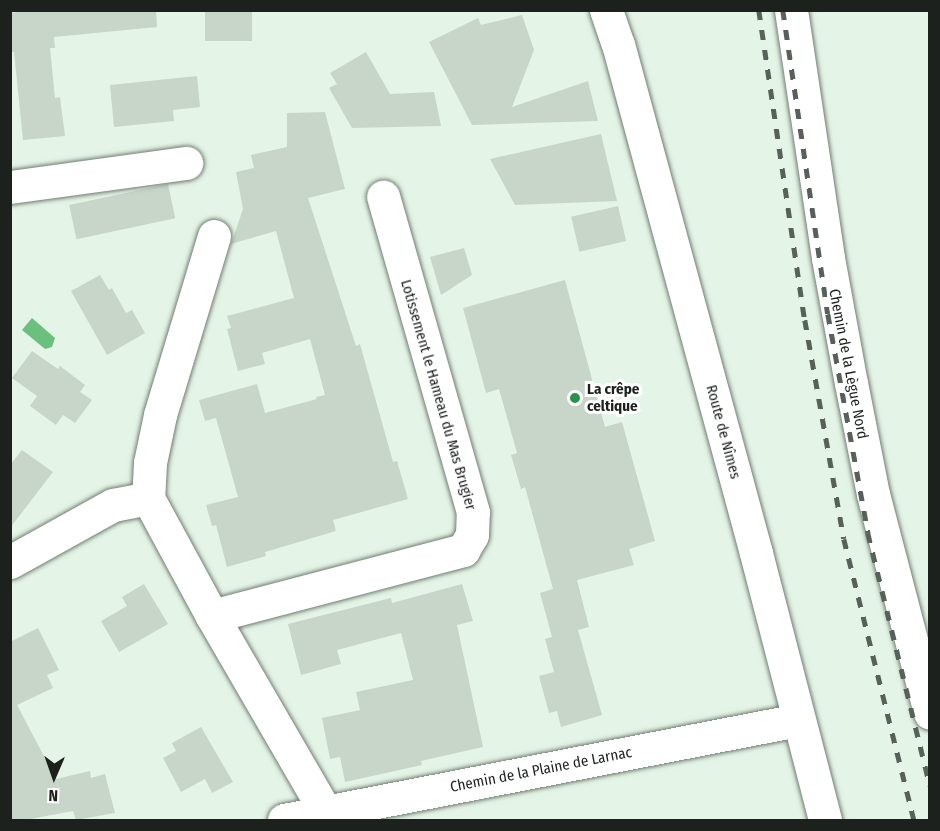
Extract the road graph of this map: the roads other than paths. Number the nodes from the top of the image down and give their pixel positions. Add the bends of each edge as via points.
1 (606, 10) edge
2 (615, 10) edge
3 (791, 10) edge
4 (618, 44) junction
5 (186, 163) dead end
6 (10, 188) edge
7 (383, 197) dead end
8 (214, 236) dead end
9 (148, 498) junction
10 (10, 562) edge
11 (212, 616) junction
12 (930, 712) edge
13 (798, 720) junction
14 (326, 813) junction
15 (284, 820) edge
16 (825, 820) edge

1 - 4 street, Route de Nîmes
2 - 4 street, Route de Nîmes
3 - 12 street, Chemin de la Lègue Nord via 851,383 873,494
4 - 13 street, Route de Nîmes
5 - 6 street
7 - 11 street, Lotissement le Hameau du Mas Brugier via 472,512 472,535 463,549
8 - 9 street via 159,415
9 - 10 street via 113,505
9 - 11 street
11 - 14 street
13 - 14 street, Chemin de la Plaine de Larnac
13 - 16 street, Route de Nîmes
14 - 15 street, Chemin de la Plaine de Larnac

